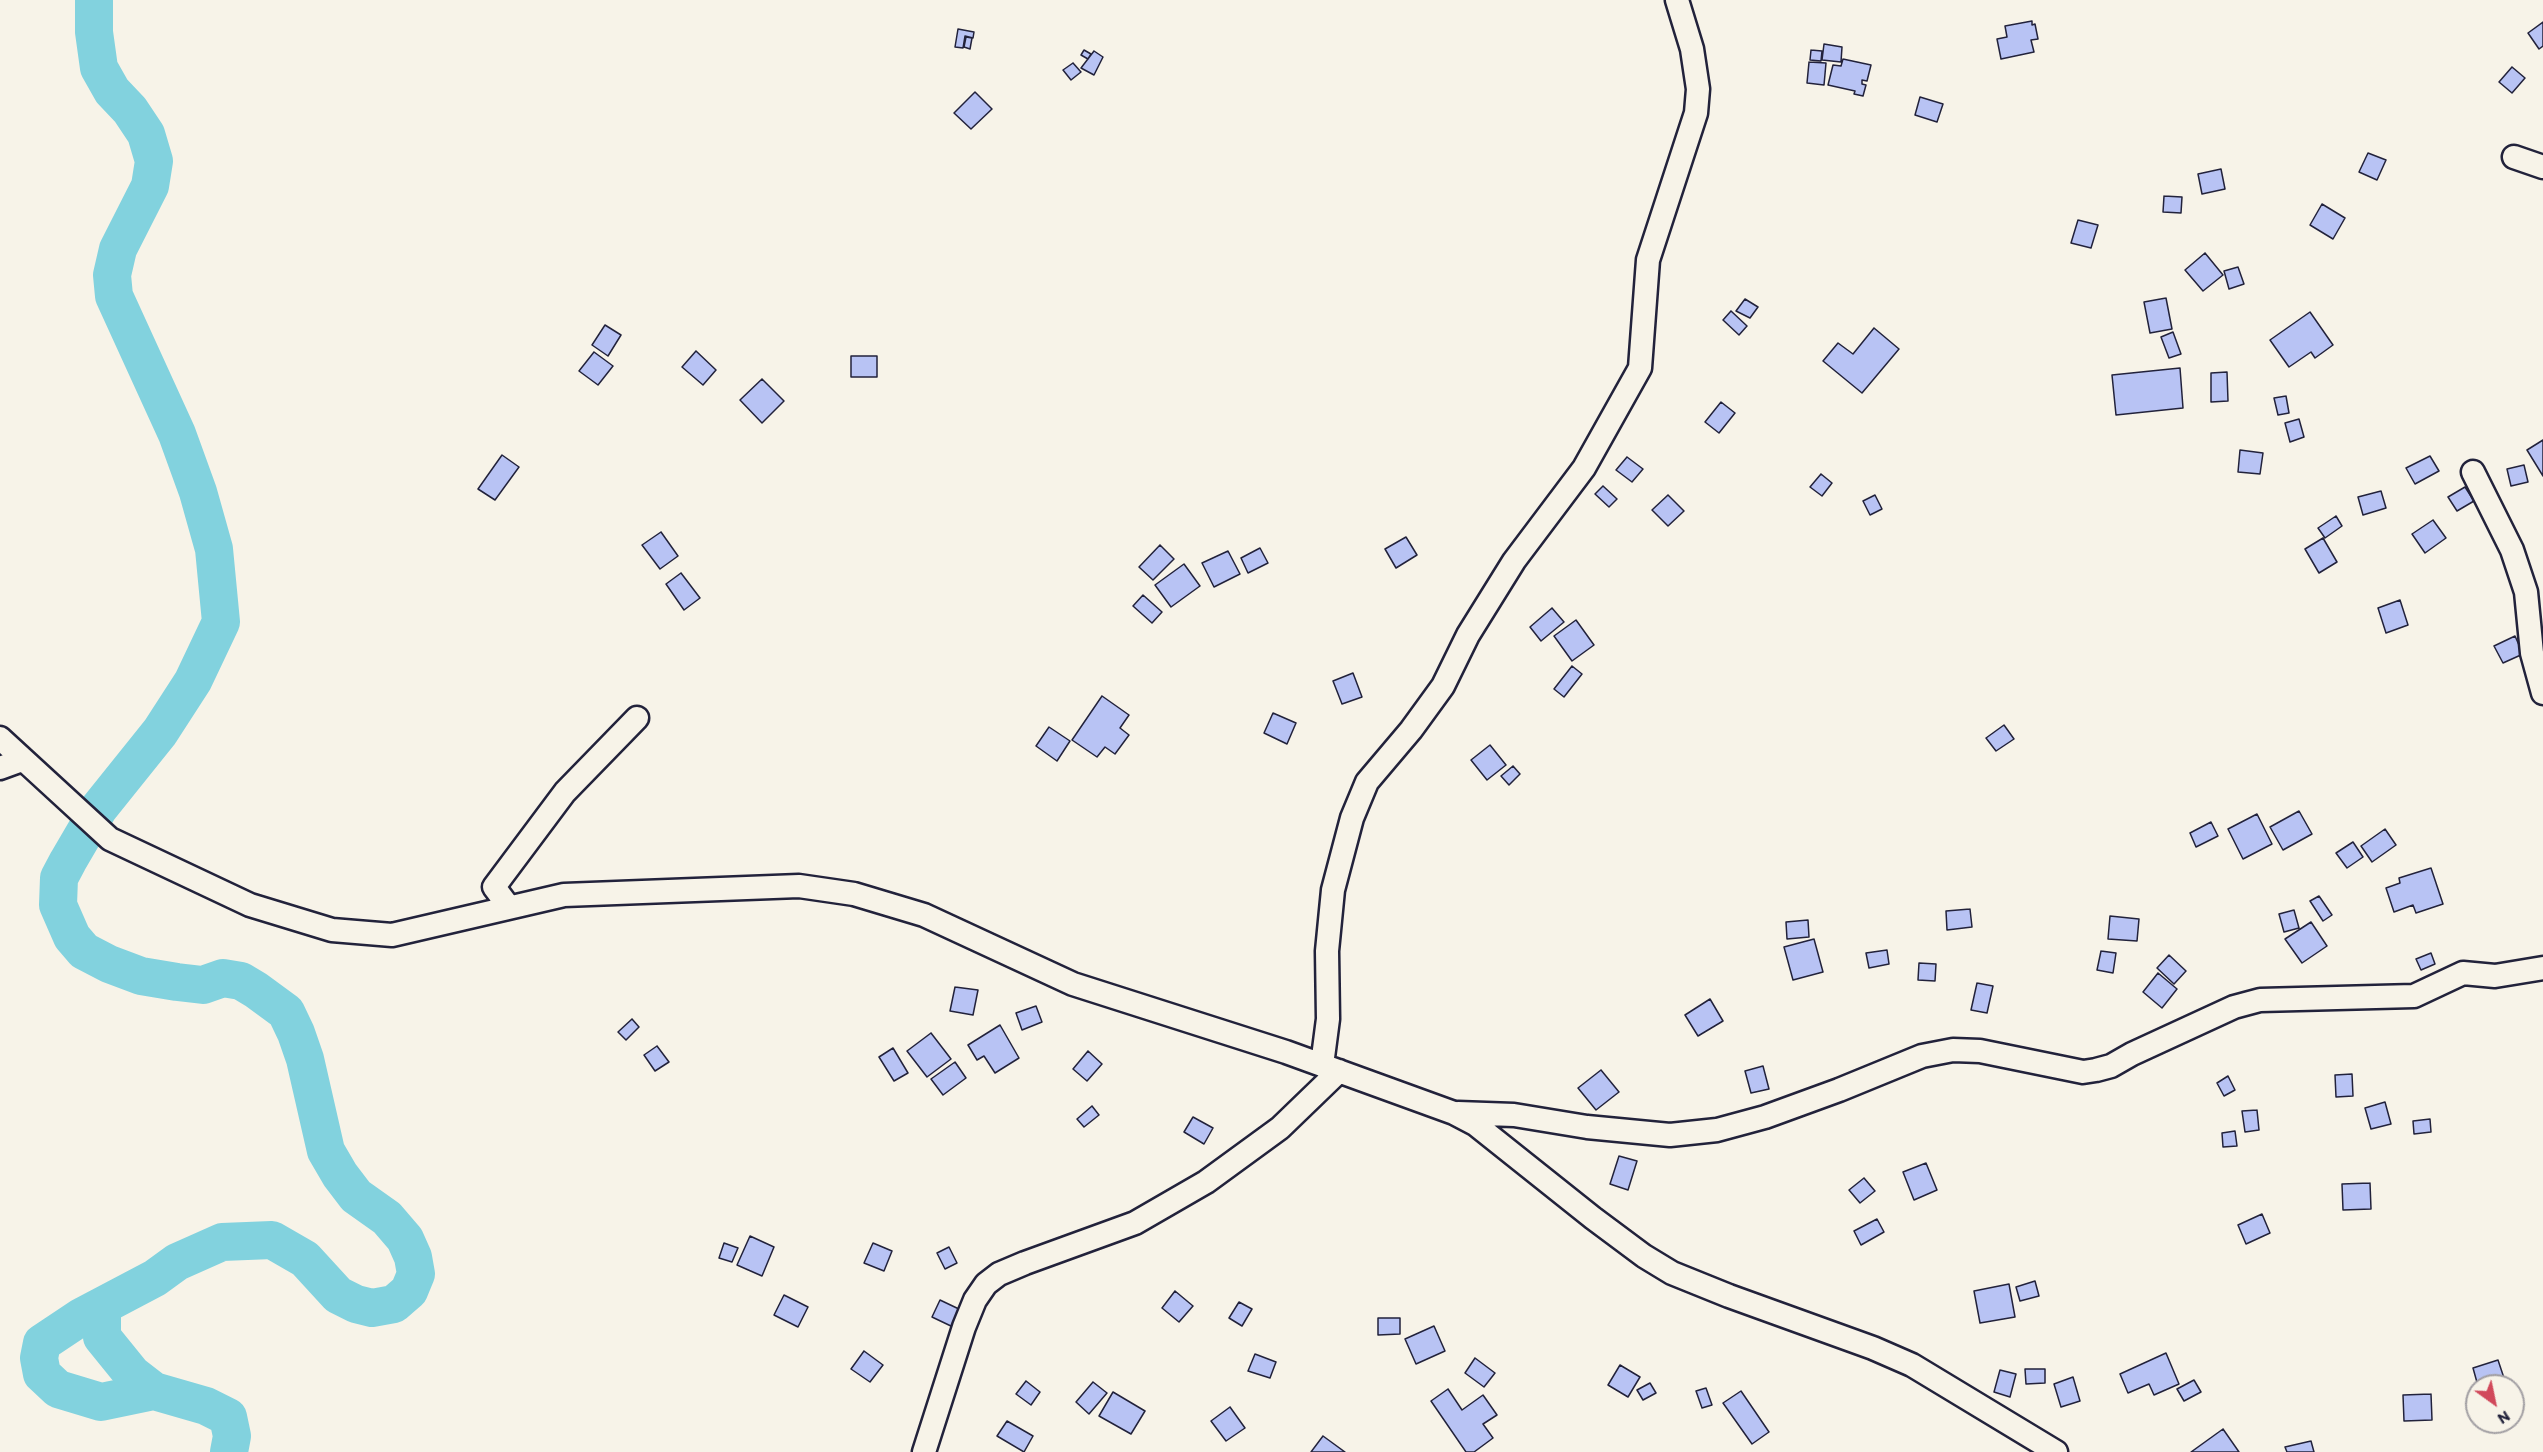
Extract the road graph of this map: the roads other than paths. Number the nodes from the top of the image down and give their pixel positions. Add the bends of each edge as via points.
1 (1677, 0) edge
2 (2514, 157) dead end
3 (2543, 167) edge
4 (2473, 472) dead end
5 (2543, 693) edge
6 (637, 718) dead end
7 (0, 738) edge
8 (22, 760) junction
9 (0, 768) edge
10 (509, 907) junction
11 (2543, 968) edge
12 (1331, 1068) junction
13 (1454, 1113) junction
14 (924, 1452) edge
15 (2056, 1452) edge

1 - 12 street via 1692,49 1698,89 1696,112 1648,260 1640,368 1584,468 1502,580 1443,686 1367,782 1333,890 1327,951
2 - 3 street
4 - 5 street via 2512,550 2526,592 2532,653
6 - 10 street via 565,792 494,886
7 - 8 street
8 - 9 street
8 - 10 street via 110,839 250,905 332,930 392,934
10 - 12 street via 564,894 799,886 854,894 924,915 1073,984
11 - 13 street via 2495,976 2463,973 2414,996 2260,1000 2234,1007 2111,1066 2083,1072 1980,1051 1953,1050 1922,1056 1765,1117 1717,1130 1670,1135 1514,1115
12 - 13 street
12 - 14 street via 1280,1128 1206,1182 1135,1223 1024,1263 986,1284 964,1327
13 - 15 street via 1475,1124 1644,1256 1672,1272 1912,1365

